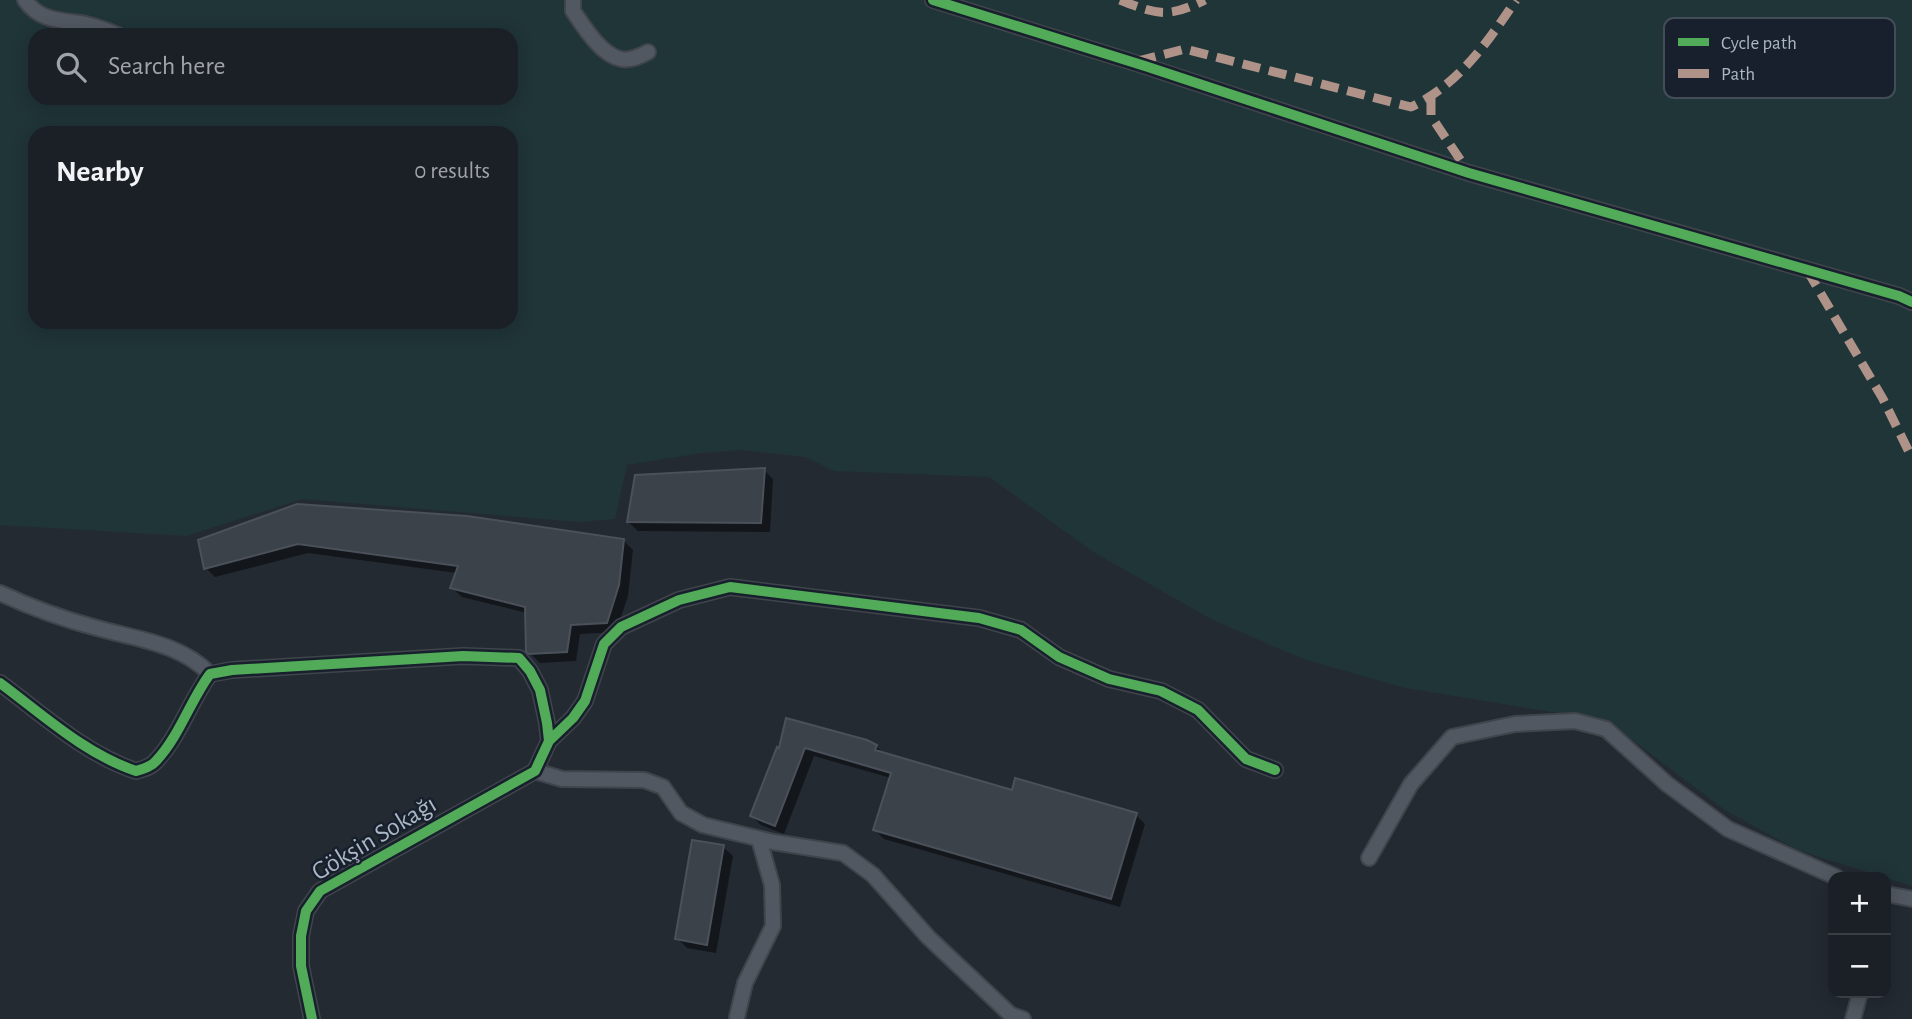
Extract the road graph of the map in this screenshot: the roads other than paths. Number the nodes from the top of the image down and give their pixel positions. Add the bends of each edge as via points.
1 (25, 0) edge
2 (573, 0) edge
3 (933, 0) edge
4 (98, 28) edge
5 (648, 52) dead end
6 (1912, 303) edge
7 (0, 593) edge
8 (210, 674) junction
9 (0, 683) edge
10 (549, 741) junction
11 (1275, 770) dead end
12 (535, 771) junction
13 (759, 839) junction
14 (1369, 858) dead end
15 (1828, 873) edge
16 (1891, 897) edge
17 (1912, 899) edge
18 (1859, 998) edge
19 (737, 1017) edge
20 (313, 1019) edge
21 (1023, 1019) edge
22 (1853, 1019) edge

1 - 4 street via 44,17
2 - 5 street via 573,11 605,50 620,59 635,59
3 - 6 street via 1469,173
7 - 8 street via 36,610 160,643 201,664
8 - 9 street via 155,762 136,771 85,745
8 - 10 street via 509,656 519,658 540,690
10 - 11 street via 584,701 604,644 621,627 679,600 730,587 979,618 1021,630 1059,657 1109,678 1161,691 1198,710 1246,759
10 - 12 street
12 - 13 street via 562,779 644,780 663,787 681,813 703,825
12 - 20 street, Gökşin Sokağı via 320,891 306,911 301,936 301,966
13 - 19 street via 772,885 772,926 746,983
13 - 21 street via 843,853 873,875 928,937 1011,1015
14 - 15 street via 1411,784 1451,737 1515,724 1575,721 1606,729 1667,784 1728,829
16 - 17 street
18 - 22 street

